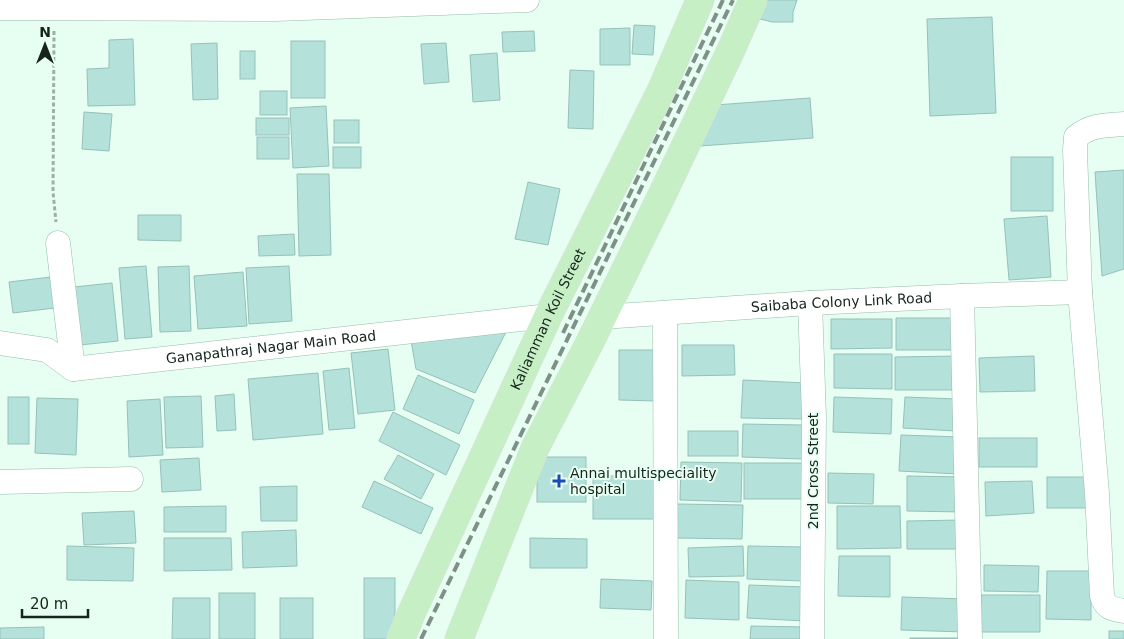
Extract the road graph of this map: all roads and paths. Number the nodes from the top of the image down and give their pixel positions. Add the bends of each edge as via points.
1 (527, 0) edge
2 (700, 0) edge
3 (753, 0) edge
4 (54, 4) edge
5 (0, 8) edge
6 (1124, 124) edge
7 (58, 242) joint
8 (1080, 292) junction
9 (962, 296) junction
10 (810, 304) junction
11 (665, 314) junction
12 (548, 316) junction
13 (602, 317) junction
14 (0, 343) edge
15 (73, 369) junction
16 (130, 479) dead end
17 (0, 482) edge
18 (1124, 611) edge
19 (401, 639) edge
20 (459, 639) edge
21 (666, 639) edge
22 (812, 639) edge
23 (970, 639) edge

1 - 4 street via 276,9
2 - 12 main road, Kaliamman Koil Street via 661,91
3 - 13 main road
4 - 5 street
4 - 7 path via 53,192
6 - 8 street via 1086,129 1076,136
7 - 15 street
8 - 9 street, Saibaba Colony Link Road
8 - 18 street via 1102,596 1108,606
9 - 10 street, Saibaba Colony Link Road
9 - 23 street
10 - 11 street, Saibaba Colony Link Road
10 - 22 street, 2nd Cross Street via 814,417
11 - 13 street, Saibaba Colony Link Road
11 - 21 street
12 - 15 street, Ganapathraj Nagar Main Road
12 - 19 main road, Kaliamman Koil Street
13 - 20 main road via 535,448
14 - 15 street via 47,350
16 - 17 street

